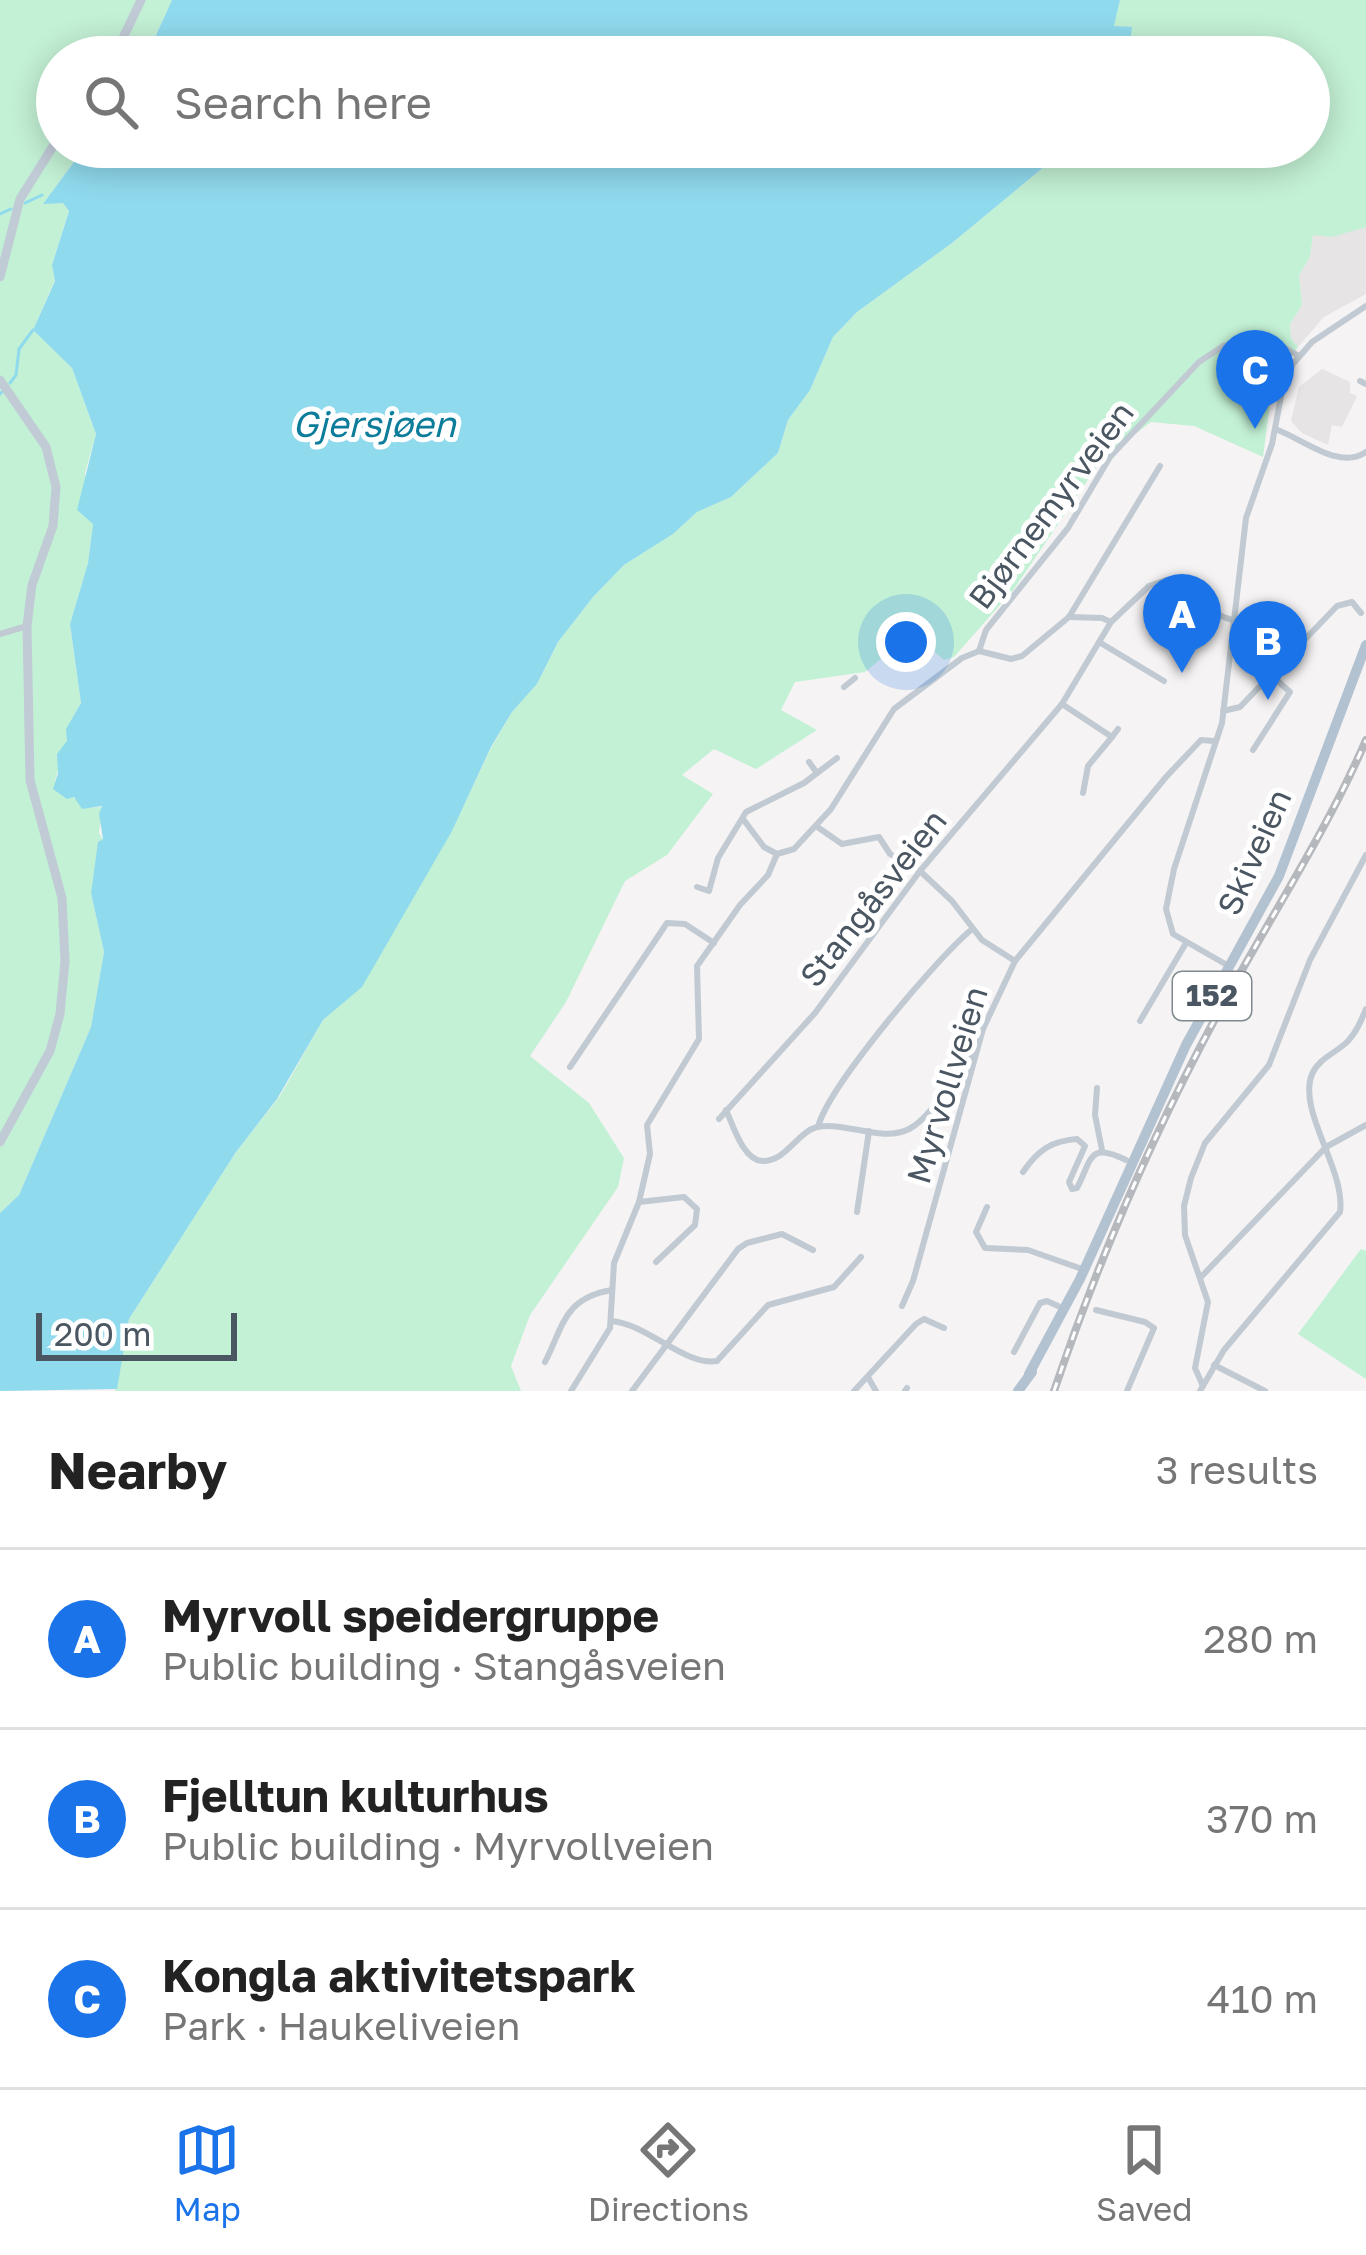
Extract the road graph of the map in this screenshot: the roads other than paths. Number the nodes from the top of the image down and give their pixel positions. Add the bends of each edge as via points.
1 (140, 0) edge
2 (124, 36) edge
3 (39, 168) edge
4 (0, 277) edge
5 (1366, 306) edge
6 (1298, 356) junction
7 (0, 380) edge
8 (1275, 429) junction
9 (1366, 452) edge
10 (1160, 466) dead end
11 (1361, 613) dead end
12 (1069, 617) junction
13 (1233, 620) junction
14 (1111, 622) junction
15 (27, 626) junction
16 (0, 634) edge
17 (1099, 642) junction
18 (1366, 644) edge
19 (979, 651) junction
20 (1271, 675) junction
21 (855, 678) dead end
22 (1164, 681) dead end
23 (844, 687) dead end
24 (1062, 704) junction
25 (1223, 711) junction
26 (1118, 729) dead end
27 (1112, 737) junction
28 (1214, 741) junction
29 (1253, 750) dead end
30 (837, 758) dead end
31 (809, 762) dead end
32 (817, 773) junction
33 (1083, 793) dead end
34 (742, 819) junction
35 (816, 826) junction
36 (777, 854) junction
37 (1366, 856) edge
38 (920, 871) junction
39 (697, 886) dead end
40 (971, 930) junction
41 (1186, 943) junction
42 (714, 944) junction
43 (1015, 961) junction
44 (1229, 966) junction
45 (1366, 1009) edge
46 (1140, 1021) dead end
47 (976, 1052) junction
48 (570, 1067) dead end
49 (1097, 1088) dead end
50 (726, 1110) junction
51 (719, 1119) dead end
52 (1366, 1125) edge
53 (818, 1126) junction
54 (868, 1131) junction
55 (0, 1142) edge
56 (1326, 1147) junction
57 (1102, 1150) junction
58 (1126, 1160) dead end
59 (1024, 1172) dead end
60 (639, 1202) junction
61 (988, 1207) dead end
62 (857, 1212) dead end
63 (814, 1235) dead end
64 (806, 1243) junction
65 (813, 1250) dead end
66 (855, 1260) dead end
67 (656, 1262) dead end
68 (1085, 1270) junction
69 (1202, 1276) junction
70 (612, 1289) junction
71 (902, 1306) dead end
72 (1058, 1306) dead end
73 (1096, 1310) dead end
74 (612, 1321) junction
75 (944, 1328) dead end
76 (667, 1342) junction
77 (1014, 1352) dead end
78 (545, 1363) dead end
79 (1214, 1365) junction
80 (868, 1379) junction
81 (1202, 1389) edge
82 (571, 1391) edge
83 (632, 1391) edge
84 (854, 1391) edge
85 (877, 1391) edge
86 (1018, 1391) edge
87 (1127, 1391) edge
88 (1265, 1391) edge

1 - 2 main road
3 - 4 main road via 20,199
5 - 6 street
6 - 8 street
6 - 19 street, Bjørnemyrveien via 1247,340 1199,362 1099,471
7 - 15 main road via 40,436 56,487
8 - 9 street via 1343,459
8 - 13 street via 1249,502
10 - 12 street
11 - 20 street via 1352,602 1337,606
12 - 14 street
12 - 19 street via 1018,658
13 - 14 street, Stangåsveien via 1166,580
13 - 25 street
14 - 17 street, Stangåsveien
15 - 16 street
15 - 55 main road via 30,780 62,898 64,979 50,1052
17 - 22 street
17 - 24 street, Stangåsveien
18 - 44 main road, Skiveien / 152 via 1282,867
19 - 35 street, Bjørnemyrveien via 894,709
20 - 25 street via 1240,707
20 - 29 street via 1290,692
21 - 23 street
24 - 27 street
24 - 38 street, Stangåsveien
25 - 28 street
26 - 27 street
27 - 33 street via 1090,763
28 - 41 street via 1166,909 1168,928
28 - 43 street, Myrvollveien via 1201,740 1166,777
30 - 32 street
31 - 32 street
32 - 34 street
34 - 36 street
34 - 39 street via 709,891
35 - 36 street, Bjørnemyrveien
35 - 38 street via 842,844 876,835
36 - 42 street, Bjørnemyrveien
37 - 69 street via 1310,960 1263,1075 1198,1160 1183,1220
38 - 40 street
38 - 50 street, Stangåsveien via 815,1012
40 - 43 street
40 - 53 street via 863,1054
41 - 44 street
41 - 46 street
42 - 48 street via 686,924 668,923
42 - 60 street, Bjørnemyrveien via 695,976 697,1046 647,1125
43 - 47 street, Myrvollveien
44 - 68 main road, Skiveien / 152
45 - 56 street via 1354,1034 1310,1079
47 - 54 street via 911,1128
47 - 71 street, Myrvollveien
49 - 57 street
50 - 51 street, Stangåsveien
50 - 53 street via 749,1153 762,1161
52 - 56 street
53 - 54 street
54 - 62 street
56 - 69 street
56 - 79 street via 1341,1196 1337,1218
57 - 58 street
57 - 59 street via 1075,1189 1069,1186 1085,1146 1077,1139 1041,1150
60 - 67 street via 679,1195 697,1209 695,1225
60 - 70 street, Bjørnemyrveien via 617,1251
61 - 68 street via 976,1232 985,1248 1028,1250
63 - 64 street
64 - 65 street
64 - 76 street via 782,1234 738,1250
66 - 76 street via 834,1287 768,1305 717,1361 697,1360
68 - 86 main road, Skiveien / 152 via 1039,1366
69 - 81 street via 1208,1312 1195,1368
70 - 74 street, Bjørnemyrveien
70 - 78 street via 574,1306
72 - 77 street via 1040,1304
73 - 87 street via 1154,1328
74 - 76 street
74 - 82 street
75 - 80 street via 923,1319
76 - 83 street
79 - 81 street
79 - 88 street
80 - 84 street
80 - 85 street

